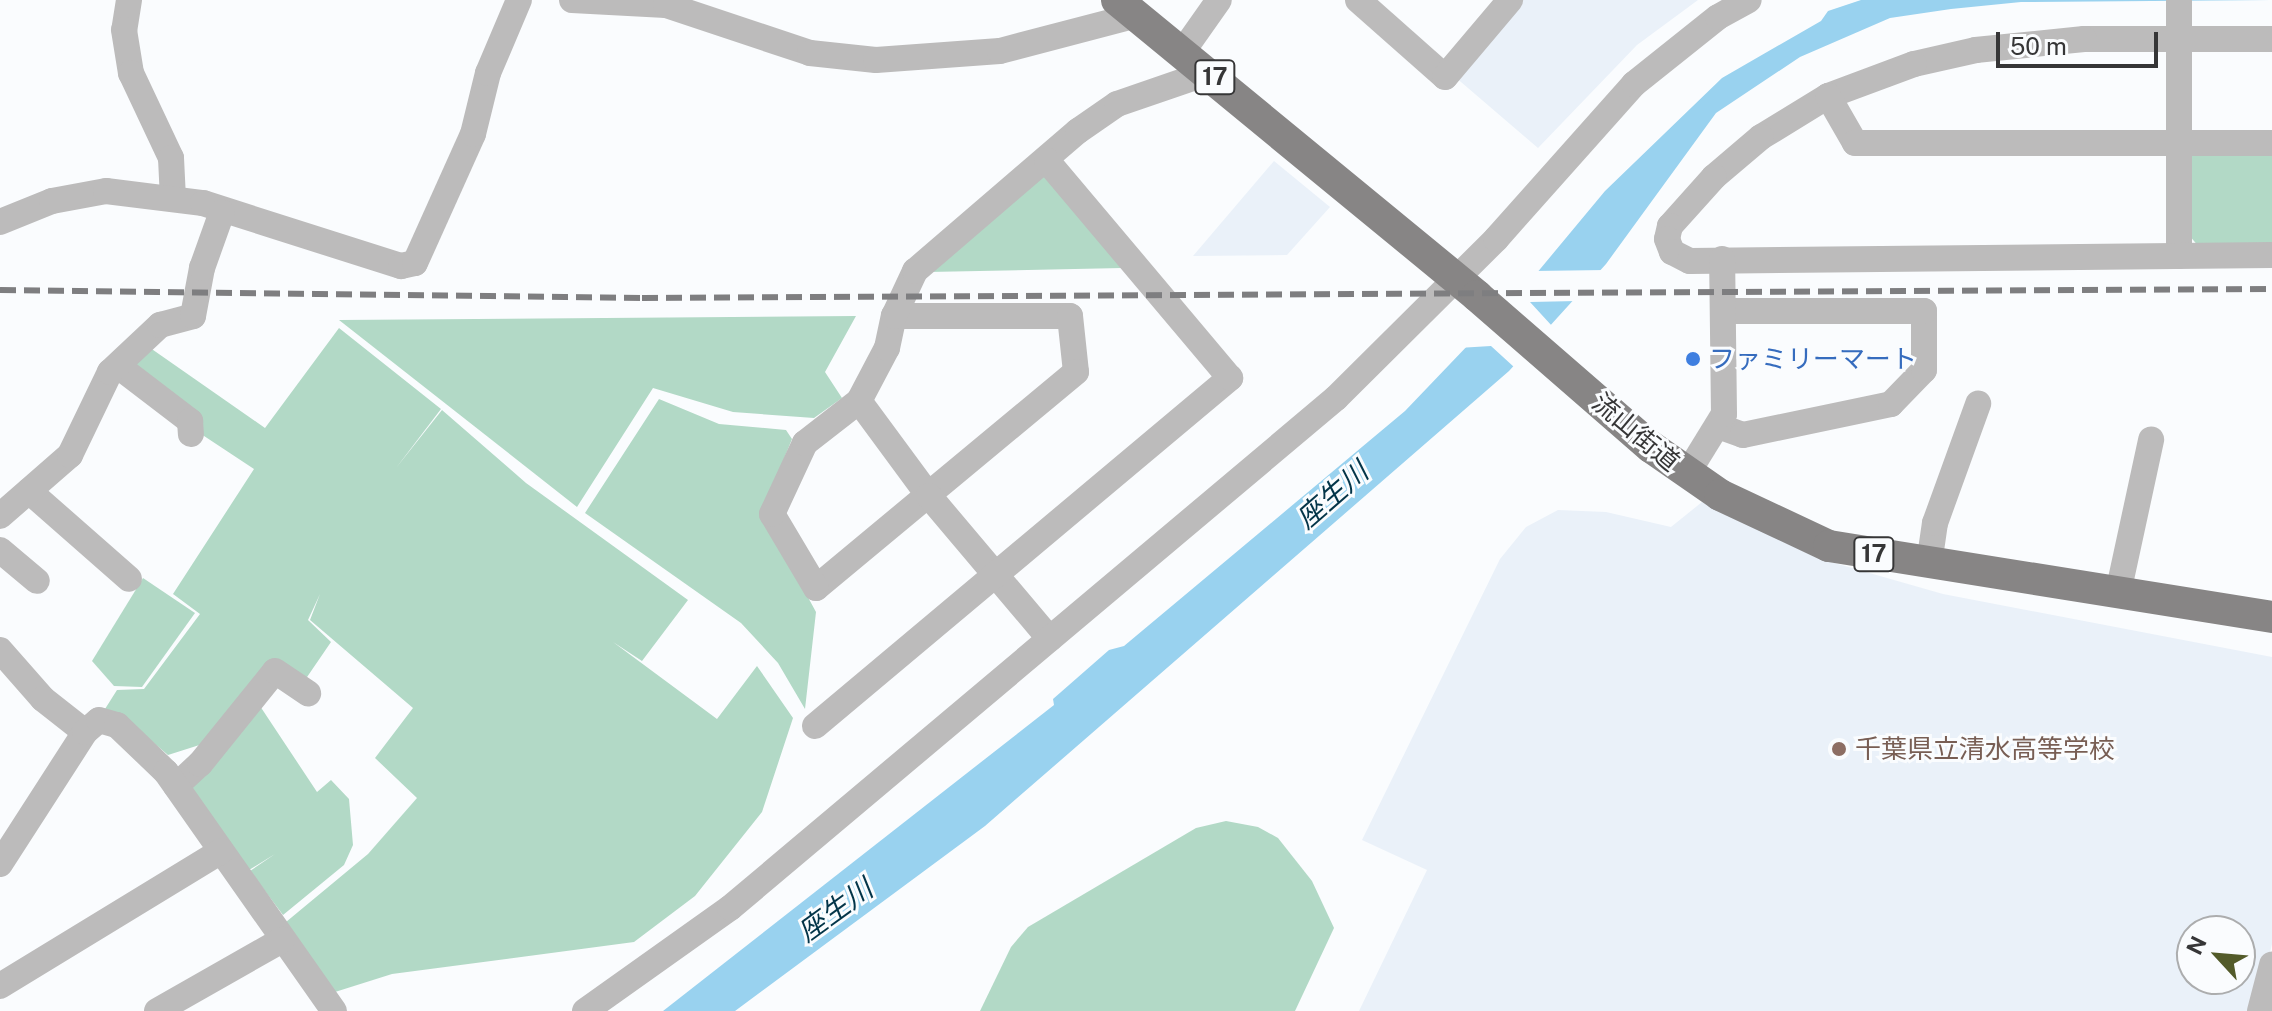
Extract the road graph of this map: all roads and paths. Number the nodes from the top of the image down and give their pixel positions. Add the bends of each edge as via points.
1 (129, 0) edge
2 (519, 0) edge
3 (572, 0) edge
4 (1219, 0) edge
5 (1359, 0) edge
6 (1510, 0) edge
7 (1749, 0) edge
8 (1127, 7) edge
9 (2178, 20) edge
10 (2272, 39) edge
11 (1183, 51) junction
12 (1210, 72) junction
13 (1828, 96) junction
14 (2177, 143) junction
15 (2272, 143) edge
16 (1047, 161) junction
17 (173, 199) junction
18 (222, 212) junction
19 (0, 222) edge
20 (2272, 255) edge
21 (2179, 256) junction
22 (1722, 259) junction
23 (1467, 288) junction
24 (1724, 311) junction
25 (894, 316) junction
26 (118, 366) junction
27 (859, 401) junction
28 (1978, 404) dead end
29 (1721, 427) junction
30 (191, 434) dead end
31 (2151, 440) dead end
32 (1687, 474) junction
33 (29, 491) junction
34 (929, 496) junction
35 (0, 516) edge
36 (0, 550) edge
37 (1929, 564) junction
38 (998, 576) junction
39 (129, 579) dead end
40 (37, 581) dead end
41 (2118, 593) junction
42 (2272, 617) edge
43 (1050, 639) junction
44 (0, 650) edge
45 (308, 693) dead end
46 (815, 726) dead end
47 (85, 732) junction
48 (176, 786) junction
49 (221, 851) junction
50 (0, 864) edge
51 (282, 940) junction
52 (2272, 965) edge
53 (0, 986) edge
54 (157, 1011) edge
55 (334, 1011) edge
56 (585, 1011) edge
57 (2260, 1011) edge

1 - 17 street via 124,30 131,73 171,158
2 - 18 street via 488,73 473,134 415,263 401,266
3 - 8 street via 666,5 810,53 876,60 1000,51
4 - 11 street
5 - 6 street via 1445,77
7 - 23 street via 1718,17 1634,84
8 - 11 main road, 流山街道 / 17
9 - 10 street
9 - 13 street via 2084,39 1976,50 1914,64
9 - 14 street
11 - 12 main road, 流山街道 / 17
12 - 16 street via 1117,104
12 - 23 main road, 流山街道 / 17
13 - 14 street via 1855,143
13 - 22 street via 1761,137 1714,177 1670,226 1672,252 1690,261
14 - 15 street
14 - 21 street
16 - 25 street via 915,271
16 - 38 street via 1230,378
17 - 18 street
17 - 19 street via 106,191 52,201
18 - 26 street via 202,268 193,316 160,325
20 - 21 street
21 - 22 street
22 - 24 street
23 - 32 main road, 流山街道 / 17
23 - 43 street
24 - 29 street
24 - 29 street via 1924,311 1924,370 1891,404 1743,435
25 - 27 street via 887,348
25 - 34 street via 1070,316 1076,372
26 - 30 street via 190,421
26 - 33 street via 70,455
27 - 34 street
27 - 34 street via 805,443 772,514 816,588
28 - 37 street via 1935,523
29 - 32 street
31 - 41 street
32 - 37 main road, 流山街道 / 17 via 1817,542
33 - 35 street
33 - 39 street
34 - 38 street
36 - 40 street
37 - 41 main road, 流山街道 / 17
38 - 43 street
38 - 46 street
41 - 42 main road, 流山街道 / 17
43 - 56 street via 730,908
44 - 47 street via 43,699
45 - 48 street via 275,671
47 - 48 street via 99,720 117,725
47 - 50 street
48 - 49 street
49 - 51 street
49 - 53 street
51 - 54 street
51 - 55 street
52 - 57 street

